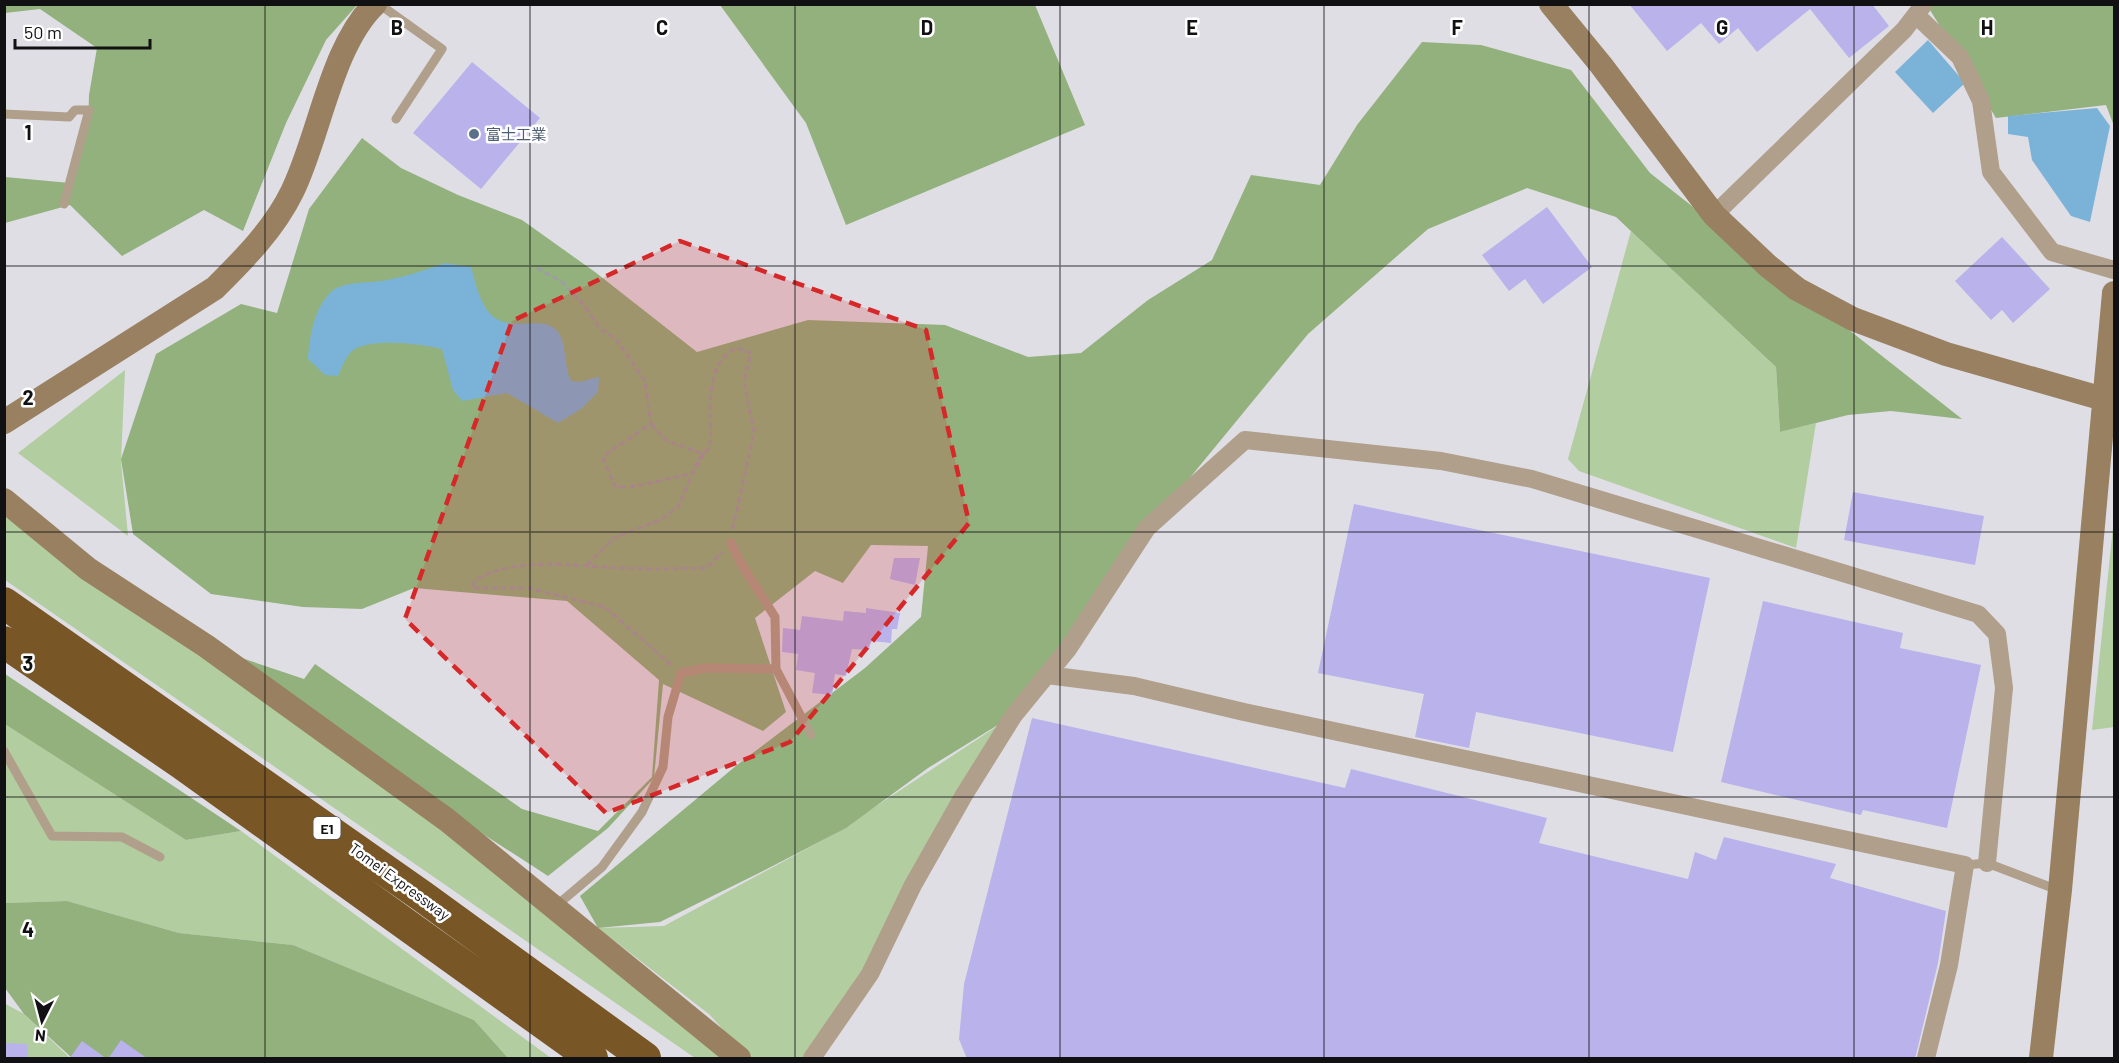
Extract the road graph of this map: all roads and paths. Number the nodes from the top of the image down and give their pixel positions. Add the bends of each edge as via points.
1 (377, 4) edge
2 (1551, 4) edge
3 (1920, 10) edge
4 (4, 114) edge
5 (396, 119) dead end
6 (64, 204) dead end
7 (1714, 215) junction
8 (537, 268) dead end
9 (2115, 270) edge
10 (2115, 293) edge
11 (2109, 400) edge
12 (4, 422) edge
13 (651, 424) junction
14 (704, 454) junction
15 (692, 474) junction
16 (4, 500) edge
17 (731, 543) junction
18 (587, 565) junction
19 (4, 603) edge
20 (4, 642) edge
21 (776, 669) junction
22 (681, 674) junction
23 (1047, 675) junction
24 (811, 735) dead end
25 (4, 752) edge
26 (160, 857) dead end
27 (1987, 863) junction
28 (1965, 865) junction
29 (2060, 890) junction
30 (554, 907) junction
31 (592, 1059) edge
32 (645, 1059) edge
33 (739, 1059) edge
34 (812, 1059) edge
35 (1926, 1059) edge
36 (2041, 1059) edge

1 - 5 lane via 442,49
1 - 12 street via 348,42 292,192 242,261 215,288
2 - 7 street
3 - 7 street
3 - 9 street via 1960,57 1981,101 1991,172 2052,252
4 - 6 lane via 69,117 75,110 88,110
7 - 11 street via 1797,289 1852,319 1946,354
8 - 13 path via 561,282 600,328 616,339 645,381
10 - 11 street
11 - 29 street
13 - 14 path via 667,441
13 - 15 path via 603,459 615,486 624,489
14 - 15 path
14 - 17 path via 710,447 715,369 736,348 751,353 744,382 754,432 737,499
15 - 18 path via 679,506 662,519 614,538
16 - 30 street via 88,569 206,646 447,820
17 - 18 path via 707,568
17 - 21 lane via 775,617
18 - 22 path via 524,565 491,571 475,580 472,588 528,588 605,607
19 - 32 highway, Tomei Expressway / E1 via 305,813
20 - 31 highway, Tomei Expressway / E1 via 181,763
21 - 22 lane via 706,669
21 - 24 lane
22 - 30 lane via 669,717 663,767 642,812 602,867
23 - 27 street via 1147,528 1245,440 1441,461 1532,479 1978,614 1997,634 2004,688
23 - 28 street via 1134,686
23 - 34 street via 1014,715 964,795 913,885 870,974
25 - 26 lane via 52,836 122,837
27 - 28 lane
27 - 29 lane
28 - 35 street via 1949,965
29 - 36 street
30 - 33 street

